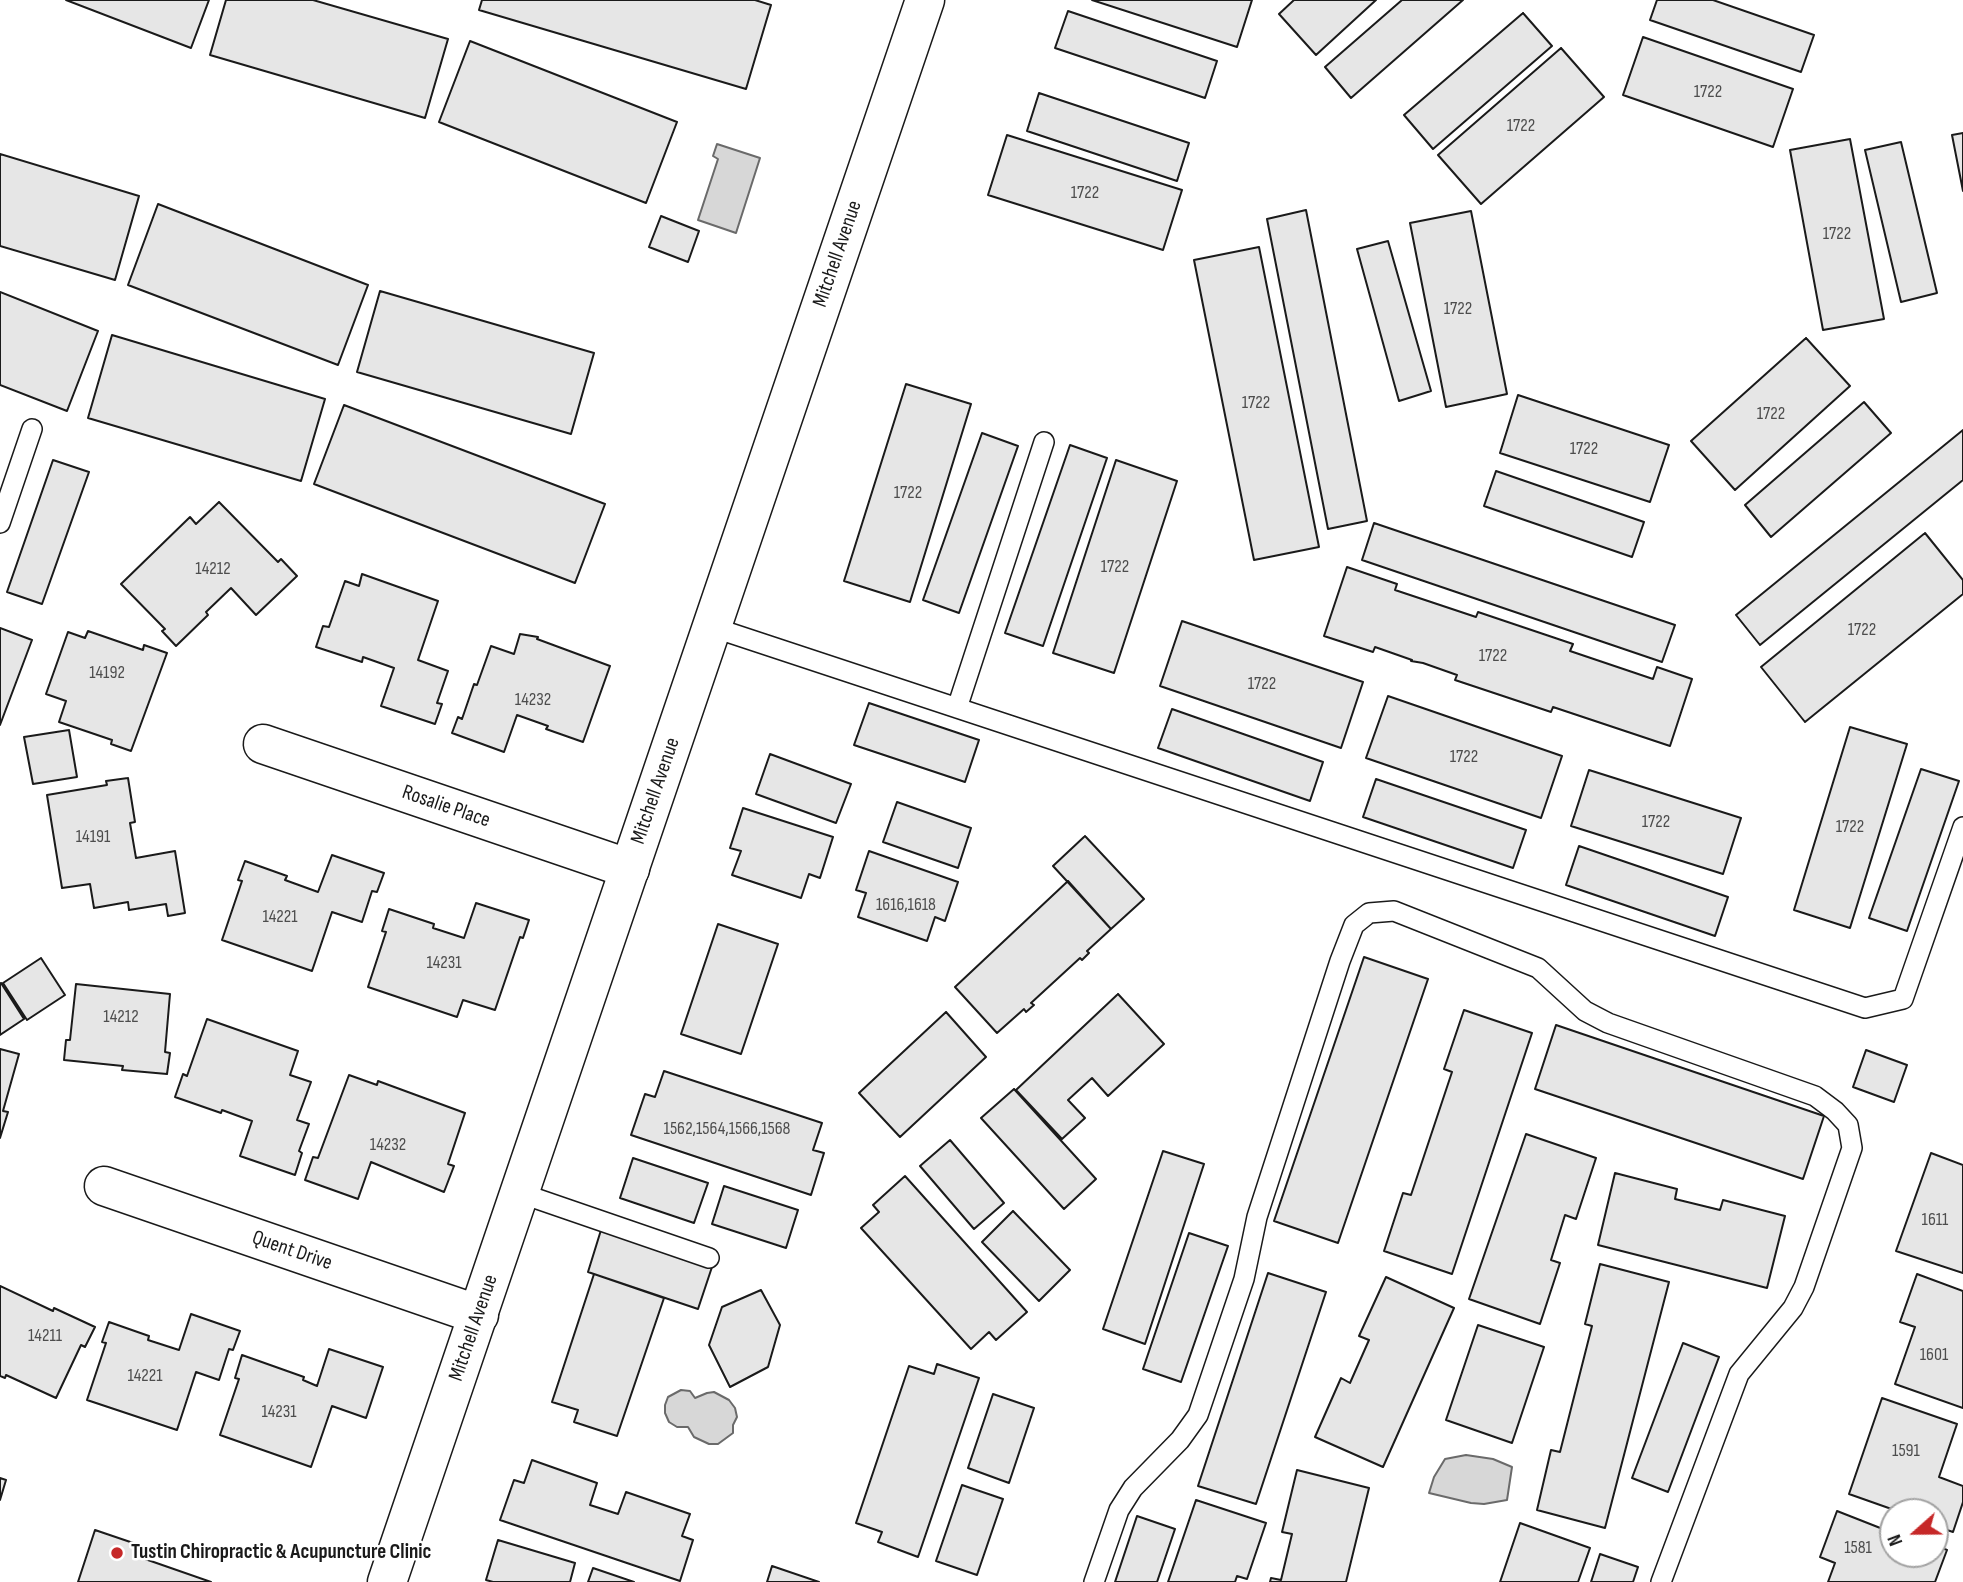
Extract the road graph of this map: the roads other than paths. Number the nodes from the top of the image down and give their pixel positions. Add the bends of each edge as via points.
1 (925, 0) edge
2 (32, 429) dead end
3 (1044, 442) dead end
4 (0, 523) edge
5 (712, 627) junction
6 (957, 708) junction
7 (263, 744) dead end
8 (1963, 827) edge
9 (630, 869) junction
10 (104, 1186) dead end
11 (520, 1193) junction
12 (709, 1258) dead end
13 (479, 1315) junction
14 (387, 1582) edge
15 (1094, 1582) edge
16 (1661, 1582) edge

1 - 5 street, Mitchell Avenue
2 - 4 lane
3 - 6 lane
5 - 6 lane
5 - 9 street, Mitchell Avenue
6 - 8 lane via 1865,1008 1903,999
7 - 9 street, Rosalie Place
9 - 11 street, Mitchell Avenue
10 - 13 street, Quent Drive
11 - 12 lane
11 - 13 street, Mitchell Avenue
13 - 14 street, Mitchell Avenue
15 - 16 lane via 1119,1510 1198,1415 1244,1279 1261,1205 1354,925 1369,913 1394,911 1538,968 1585,1011 1608,1023 1815,1097 1848,1125 1852,1148 1804,1287 1793,1308 1739,1374

